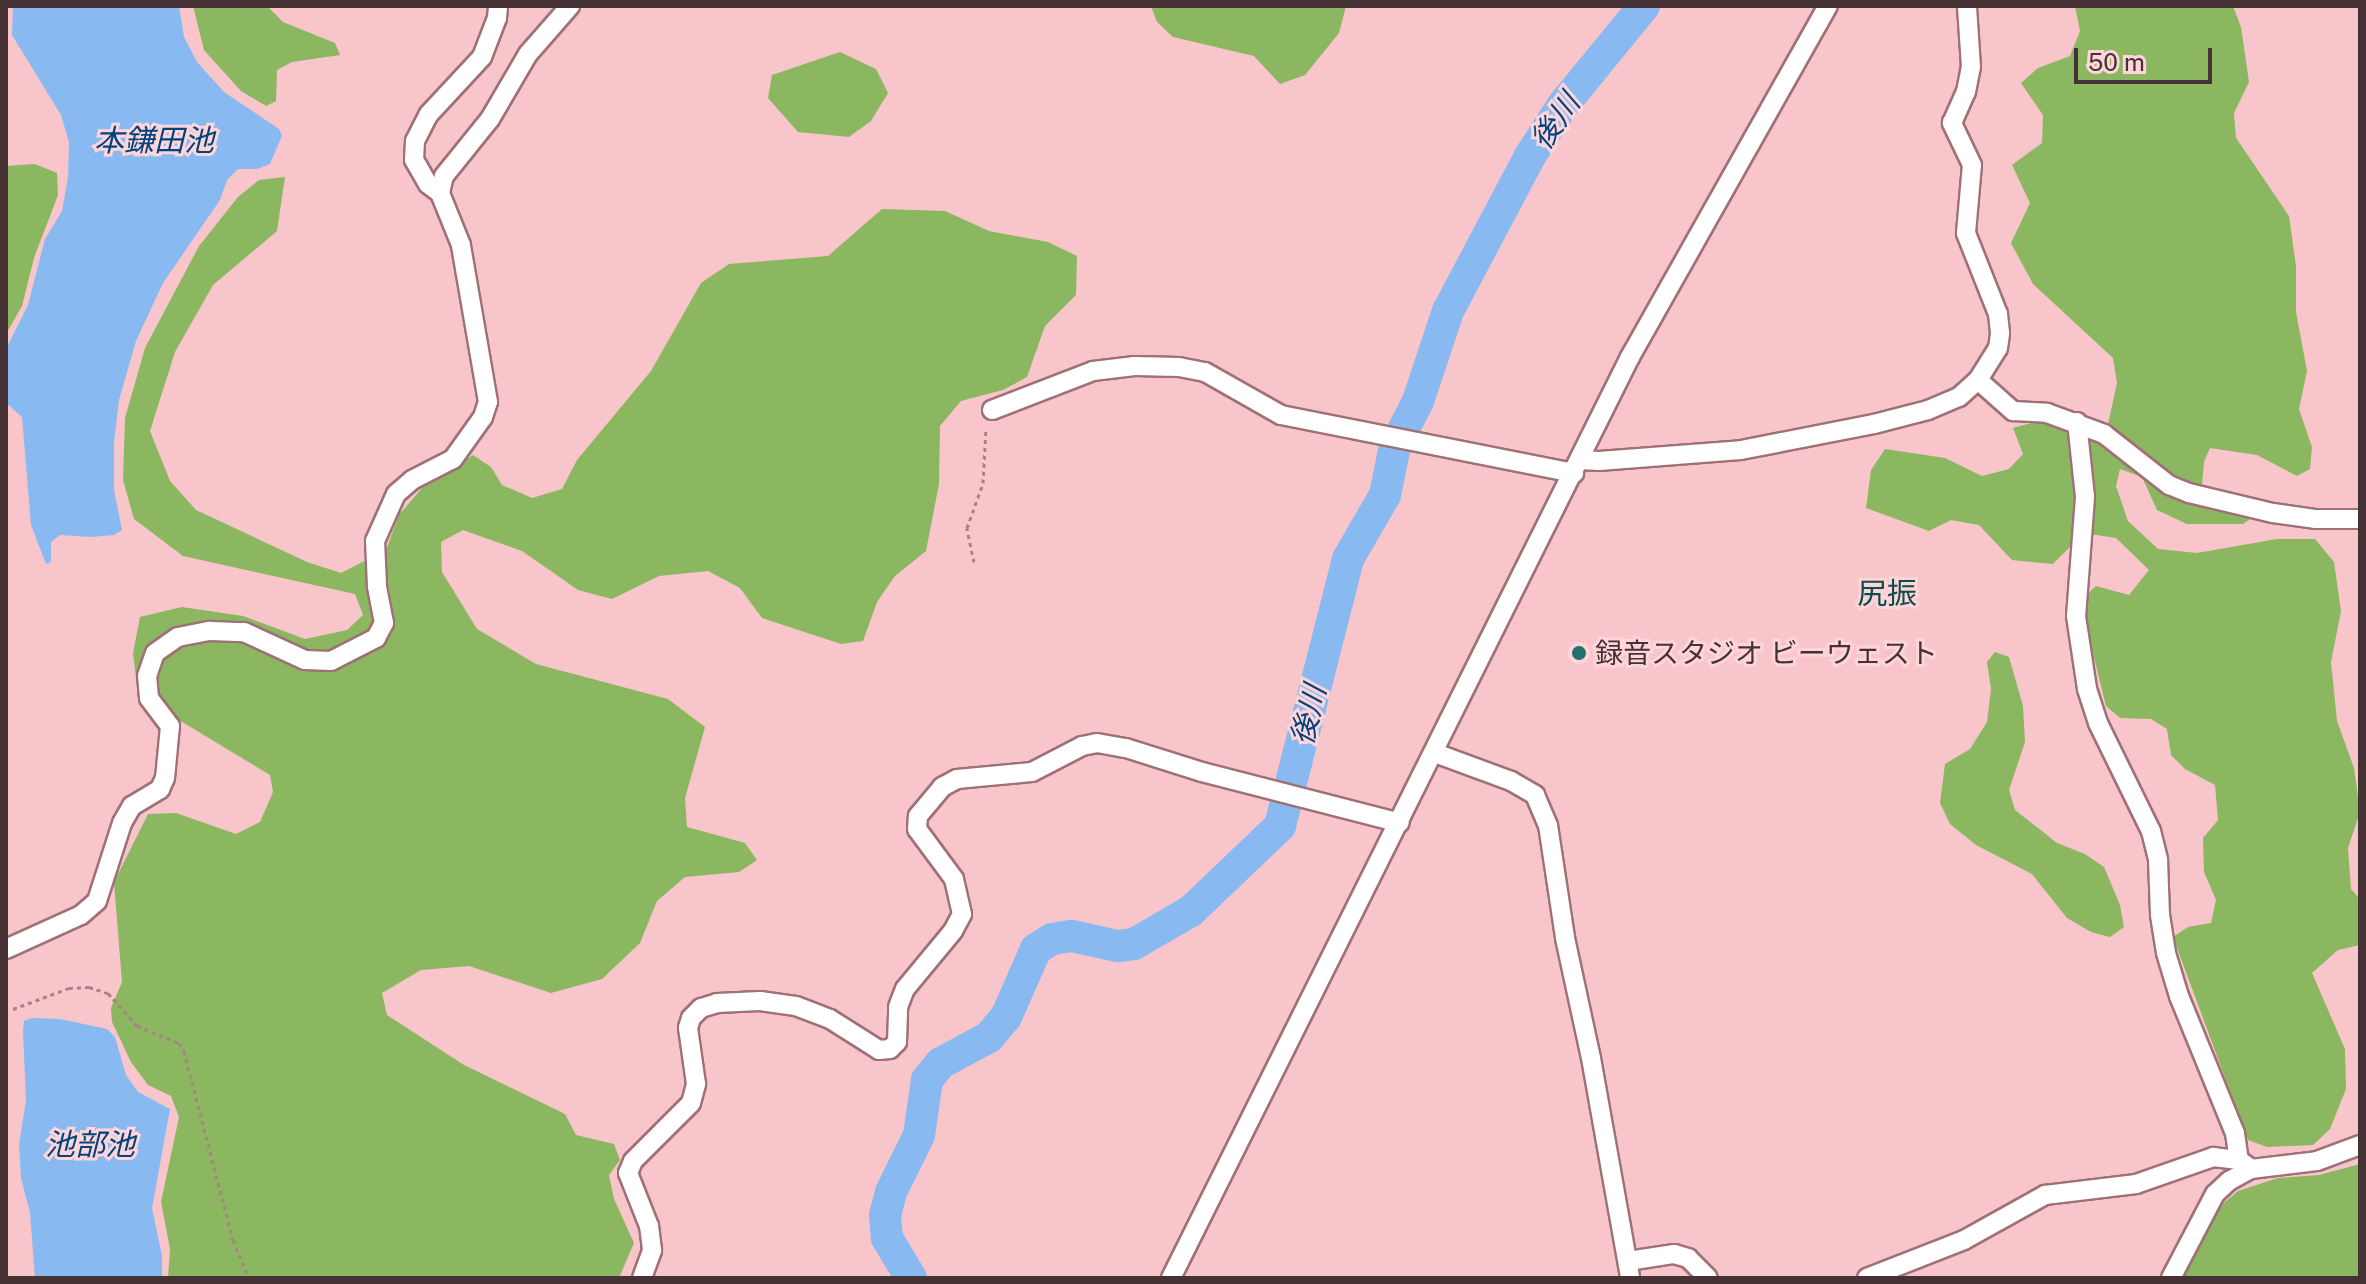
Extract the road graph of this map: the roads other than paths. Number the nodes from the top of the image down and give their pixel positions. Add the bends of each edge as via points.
1 (498, 6) edge
2 (570, 6) edge
3 (1828, 6) edge
4 (1967, 6) edge
5 (440, 193) junction
6 (1978, 380) junction
7 (992, 410) road end
8 (2077, 422) junction
9 (1577, 466) junction
10 (2360, 519) edge
11 (1435, 753) junction
12 (1400, 823) junction
13 (6, 949) edge
14 (2360, 1145) edge
15 (2245, 1164) junction
16 (1629, 1270) edge
17 (642, 1278) edge
18 (1171, 1278) edge
19 (1708, 1278) edge
20 (1867, 1278) edge
21 (2171, 1278) edge

1 - 5 street via 482,57 429,114 415,141 414,160
2 - 5 street via 528,54 490,119 444,176
3 - 9 street via 1686,255
4 - 6 street via 1971,67 1952,123 1972,165 1966,233 1998,314 2000,333 1998,348
5 - 13 street via 461,245 488,402 453,459 396,494 375,541 384,623 376,638 331,661 305,660 244,632 178,637 155,653 147,676 149,698 170,726 160,789 132,806 122,823 97,901 81,915
6 - 8 street via 2013,411
6 - 9 street via 1959,397 1874,424 1741,450
7 - 9 street via 1093,371 1179,367 1217,377 1281,415
8 - 10 street via 2104,434 2169,485 2189,493 2273,513
8 - 15 street via 2085,497 2076,616 2084,676 2098,723 2151,831 2166,953
9 - 11 street
11 - 12 street
11 - 16 street via 1535,795 1548,825
12 - 17 street via 1097,743 1032,772 957,779 942,787 918,816 917,829 954,879 962,914 905,989 898,1007 897,1042 879,1050 830,1019 796,1006 760,1001 701,1008 688,1028 696,1084 691,1103 633,1161 628,1173 649,1226 652,1250
12 - 18 street
14 - 15 street via 2317,1161
15 - 20 street via 2213,1157 2136,1184 2045,1195 1964,1240
15 - 21 street via 2215,1194
16 - 19 street via 1674,1254 1688,1258

